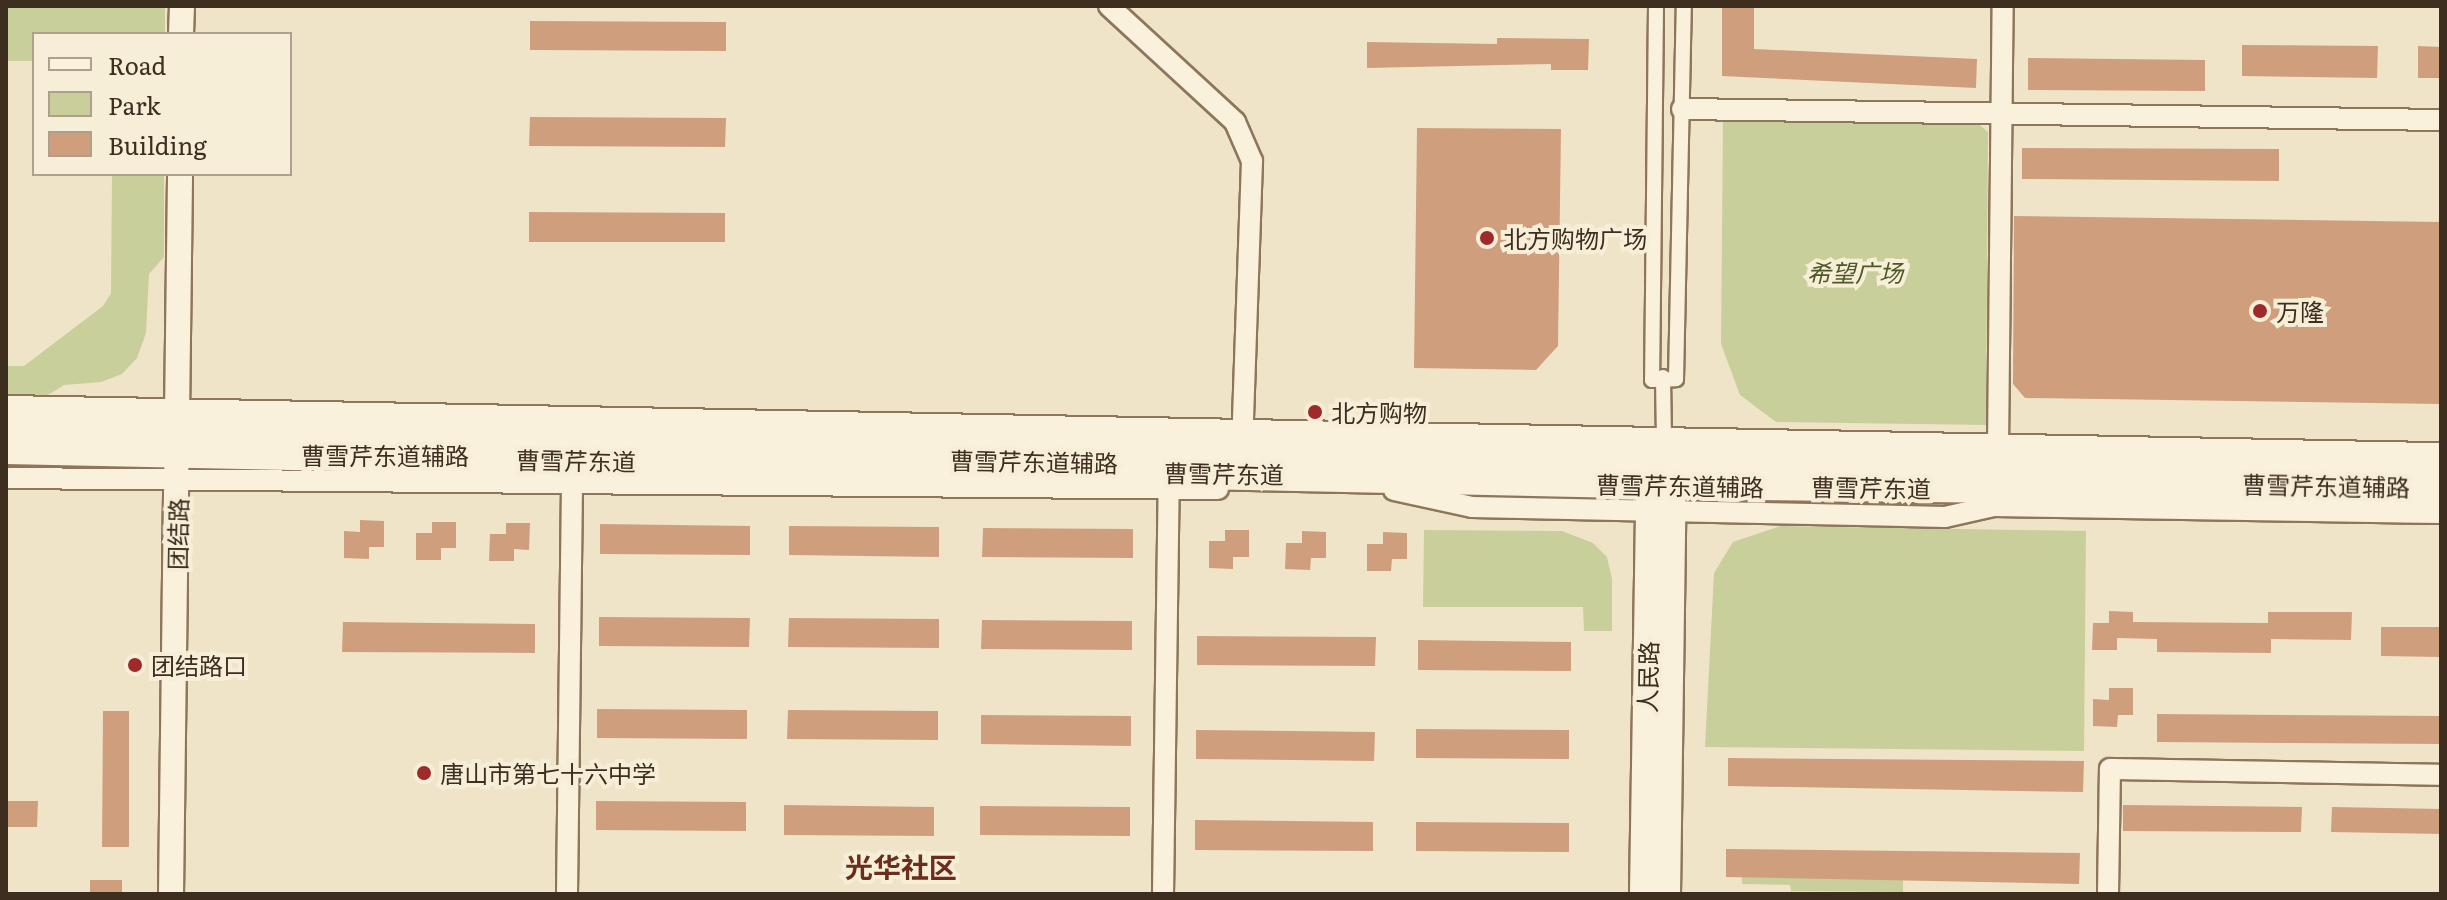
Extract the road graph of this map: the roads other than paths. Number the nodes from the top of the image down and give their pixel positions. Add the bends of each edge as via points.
1 (182, 6) edge
2 (1109, 6) edge
3 (1656, 6) edge
4 (1684, 6) edge
5 (2003, 6) edge
6 (181, 32) edge
7 (1682, 109) junction
8 (2003, 114) junction
9 (2441, 120) edge
10 (180, 176) edge
11 (1663, 377) junction
12 (6, 406) edge
13 (6, 427) edge
14 (178, 429) junction
15 (1242, 440) junction
16 (1998, 448) junction
17 (6, 450) edge
18 (2441, 453) edge
19 (2441, 473) edge
20 (6, 478) edge
21 (1661, 479) junction
22 (177, 481) junction
23 (572, 481) junction
24 (1169, 489) junction
25 (2441, 494) edge
26 (2441, 513) edge
27 (2441, 775) edge
28 (171, 894) edge
29 (567, 894) edge
30 (1163, 894) edge
31 (1644, 894) edge
32 (1666, 894) edge
33 (2108, 894) edge

1 - 6 street
2 - 15 street via 1235,122 1252,161
3 - 11 street, 人民路 via 1652,380
4 - 7 street, 人民路
5 - 8 street
7 - 8 street
7 - 11 street, 人民路 via 1676,379
8 - 9 street
8 - 16 street
10 - 14 street, 团结路
11 - 21 street, 人民路
12 - 14 street
13 - 14 main road, 曹雪芹东道
14 - 15 main road, 曹雪芹东道
14 - 17 main road, 曹雪芹东道
14 - 21 main road, 曹雪芹东道
14 - 22 street, 团结路
15 - 21 main road, 曹雪芹东道
16 - 18 street, 曹雪芹东道辅路
16 - 21 street, 曹雪芹东道辅路
19 - 21 main road, 曹雪芹东道
20 - 22 street, 曹雪芹东道辅路
21 - 24 street, 曹雪芹东道辅路 via 1472,507 1404,490
21 - 25 main road, 曹雪芹东道
21 - 26 street, 曹雪芹东道辅路 via 1945,517 1994,506
21 - 31 main road, 人民路
21 - 32 main road, 人民路
22 - 23 street, 曹雪芹东道辅路
22 - 28 street, 团结路
23 - 24 street, 曹雪芹东道辅路
23 - 29 street
24 - 30 street
27 - 33 street via 2110,769

